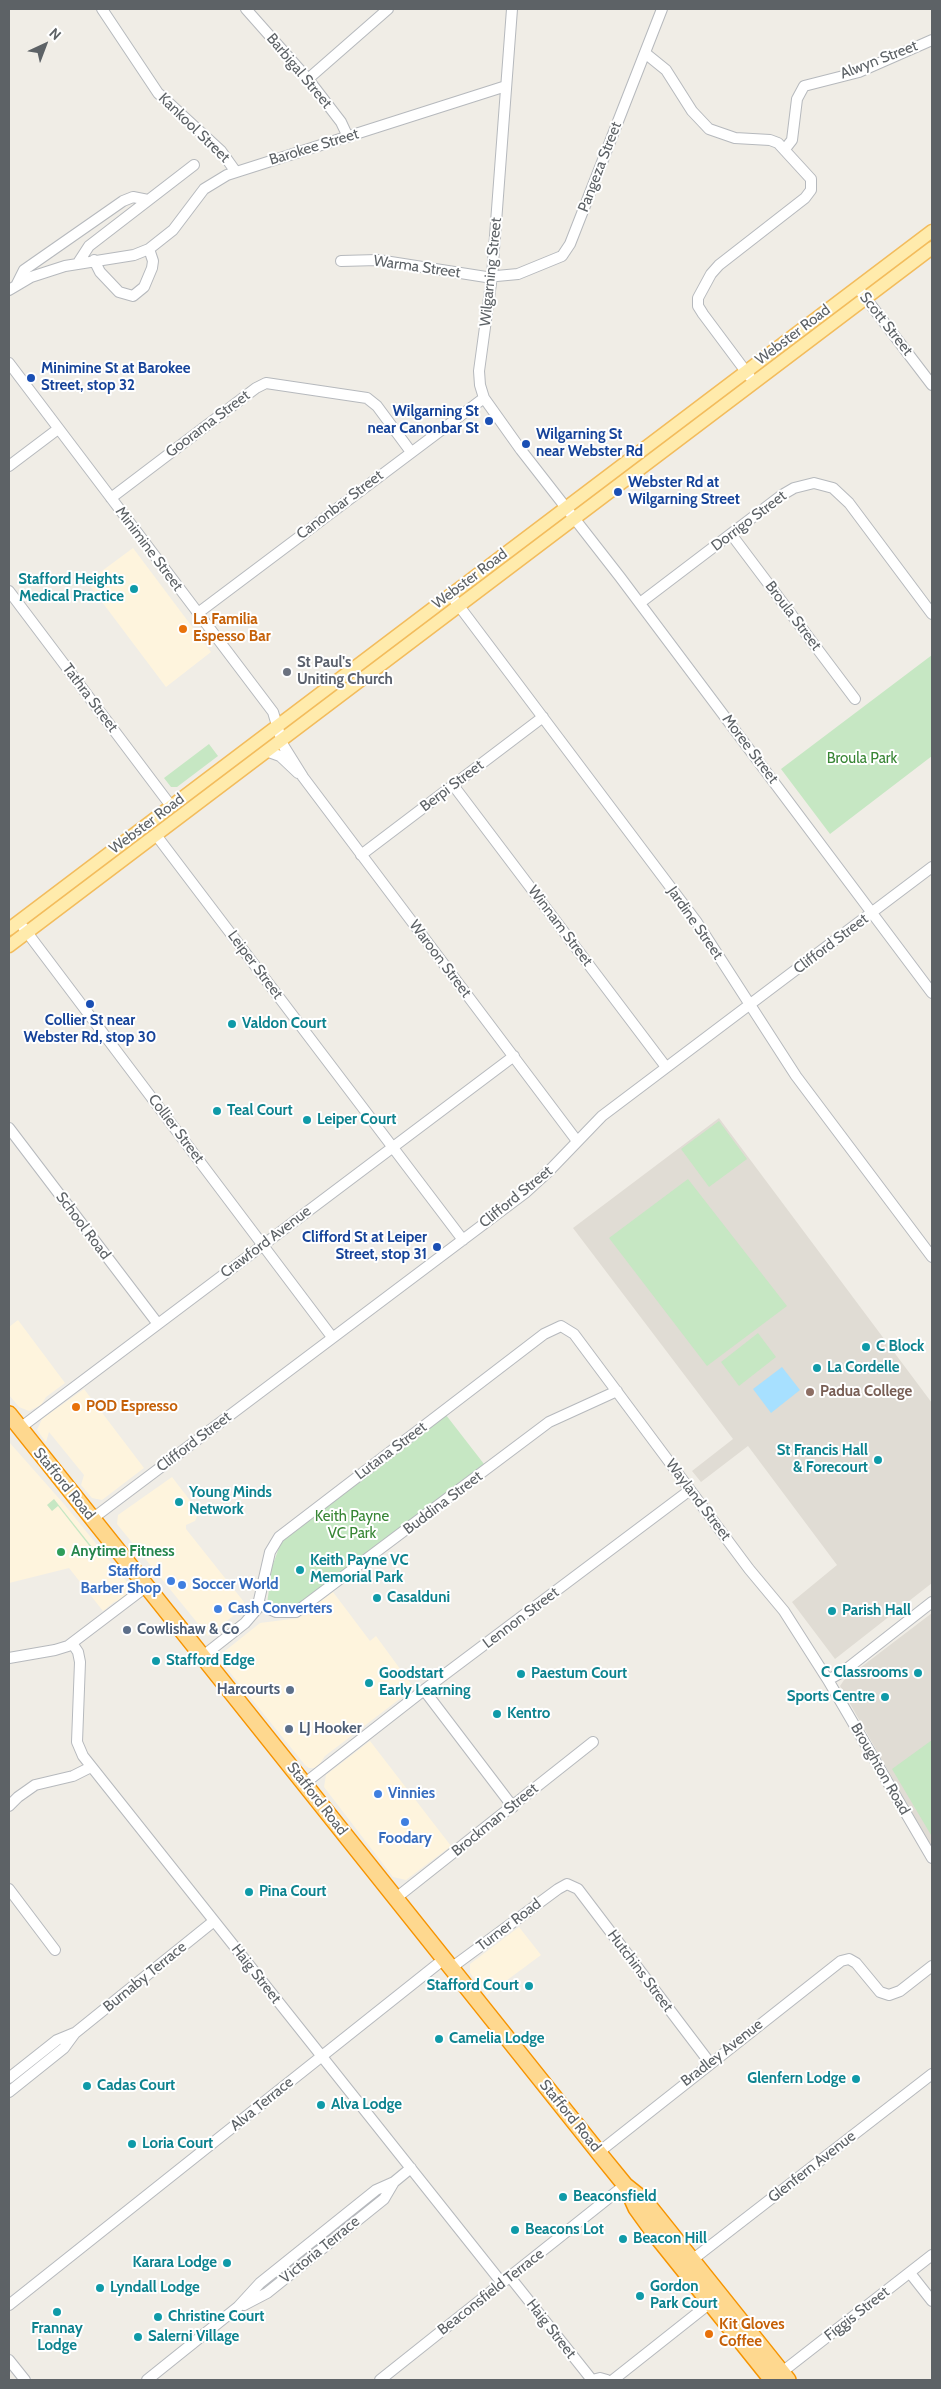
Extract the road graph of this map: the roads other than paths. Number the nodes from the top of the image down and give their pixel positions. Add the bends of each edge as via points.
1 (102, 9) edge
2 (246, 9) edge
3 (388, 9) edge
4 (512, 9) edge
5 (662, 9) edge
6 (932, 40) edge
7 (645, 53) junction
8 (308, 79) junction
9 (506, 86) junction
10 (348, 137) junction
11 (785, 149) junction
12 (194, 165) dead end
13 (236, 172) junction
14 (148, 200) junction
15 (932, 231) edge
16 (932, 248) edge
17 (148, 250) junction
18 (94, 260) junction
19 (341, 261) dead end
20 (78, 263) junction
21 (492, 276) junction
22 (13, 287) edge
23 (857, 287) junction
24 (866, 298) junction
25 (9, 363) edge
26 (745, 371) junction
27 (754, 382) junction
28 (932, 385) edge
29 (484, 398) junction
30 (58, 429) junction
31 (410, 452) junction
32 (9, 466) edge
33 (111, 498) junction
34 (566, 507) junction
35 (574, 518) junction
36 (731, 534) junction
37 (9, 591) edge
38 (450, 594) junction
39 (640, 603) junction
40 (458, 605) junction
41 (198, 613) junction
42 (932, 614) edge
43 (855, 699) dead end
44 (543, 717) junction
45 (278, 724) junction
46 (281, 739) junction
47 (266, 751) junction
48 (303, 777) junction
49 (453, 785) junction
50 (172, 806) junction
51 (156, 834) junction
52 (360, 855) junction
53 (932, 867) edge
54 (873, 912) junction
55 (14, 925) edge
56 (27, 932) junction
57 (9, 946) edge
58 (932, 993) edge
59 (750, 1005) junction
60 (514, 1056) junction
61 (666, 1067) junction
62 (9, 1128) edge
63 (577, 1140) junction
64 (393, 1147) junction
65 (463, 1240) junction
66 (263, 1244) junction
67 (932, 1257) edge
68 (158, 1324) junction
69 (561, 1326) joint
70 (332, 1338) junction
71 (617, 1391) junction
72 (9, 1414) edge
73 (20, 1428) junction
74 (690, 1490) junction
75 (92, 1519) junction
76 (147, 1586) junction
77 (932, 1602) edge
78 (259, 1604) junction
79 (72, 1644) junction
80 (203, 1656) junction
81 (9, 1658) edge
82 (828, 1680) junction
83 (424, 1690) junction
84 (593, 1742) dead end
85 (91, 1767) junction
86 (305, 1783) junction
87 (9, 1806) edge
88 (513, 1806) junction
89 (932, 1858) edge
90 (567, 1884) joint
91 (9, 1889) edge
92 (396, 1898) junction
93 (214, 1921) junction
94 (55, 1950) dead end
95 (448, 1964) junction
96 (932, 1966) edge
97 (75, 2033) junction
98 (322, 2057) junction
99 (710, 2062) junction
100 (932, 2074) edge
101 (9, 2078) edge
102 (9, 2092) edge
103 (598, 2152) junction
104 (412, 2168) junction
105 (626, 2185) junction
106 (932, 2256) edge
107 (692, 2260) junction
108 (910, 2273) junction
109 (506, 2280) junction
110 (715, 2299) junction
111 (932, 2301) edge
112 (9, 2305) edge
113 (9, 2360) edge
114 (781, 2378) edge
115 (25, 2380) edge
116 (148, 2380) edge
117 (380, 2380) edge
118 (592, 2380) edge
119 (607, 2380) edge
120 (612, 2380) edge

1 - 13 street, Kankool Street via 158,93 221,151
2 - 8 street, Barbigal Street
3 - 8 street
4 - 9 street, Wilgarning Street
5 - 7 street, Pangeza Street
6 - 11 street, Alwyn Street via 859,72 804,86 797,99 793,136
7 - 11 street via 666,70 692,111 709,129 735,138 774,141
7 - 21 street, Pangeza Street via 566,251 558,258 518,274
8 - 10 street, Barbigal Street via 341,122
9 - 10 street, Barokee Street
9 - 21 street, Wilgarning Street
10 - 13 street, Barokee Street
11 - 26 street via 811,180 811,190 802,201 719,265 698,298 703,314
12 - 14 street
13 - 17 street, Barokee Street via 204,189 174,230
14 - 20 street via 89,246
14 - 22 street, Barokee Street via 133,197 123,201 24,270
15 - 23 main road, Webster Road
16 - 24 main road, Webster Road
17 - 18 street, Barokee Street
17 - 18 street via 153,260 152,268 144,287 133,296 119,292 100,272
18 - 20 street, Barokee Street
19 - 21 street, Warma Street via 378,260
20 - 22 street, Barokee Street via 45,272
21 - 29 street, Wilgarning Street via 479,371
23 - 24 street, Scott Street
23 - 26 main road, Webster Road
24 - 27 main road, Webster Road
24 - 28 street, Scott Street
25 - 30 street, Minimine Street
26 - 27 street
26 - 34 main road, Webster Road
27 - 35 main road, Webster Road
29 - 31 street, Canonbar Street
29 - 34 street, Wilgarning Street
30 - 32 street
30 - 33 street, Minimine Street
31 - 33 street, Goorama Street via 377,406 367,398 266,383
31 - 41 street, Canonbar Street
33 - 41 street, Minimine Street
34 - 35 street, Moree Street
34 - 38 main road, Webster Road
35 - 39 street, Moree Street
35 - 40 main road, Webster Road
36 - 39 street, Dorrigo Street
36 - 42 street, Dorrigo Street via 794,488 804,484 824,484 849,503
36 - 43 street, Broula Street
37 - 50 street, Tathra Street
38 - 40 street, Jardine Street
38 - 45 main road, Webster Road
39 - 54 street, Moree Street
40 - 44 street, Jardine Street
40 - 46 main road, Webster Road
41 - 45 street, Minimine Street via 273,712
44 - 49 street, Berpi Street
44 - 59 street, Jardine Street via 696,921
45 - 46 street, Minimine Street
45 - 50 main road, Webster Road
46 - 47 main road, Webster Road
46 - 48 street, Waroon Street
47 - 48 street, Waroon Street via 280,756
47 - 51 main road, Webster Road
48 - 52 street, Waroon Street
49 - 52 street, Berpi Street
49 - 61 street, Winnam Street
50 - 55 main road, Webster Road
51 - 56 main road, Webster Road
51 - 64 street, Leiper Street
52 - 60 street, Waroon Street
53 - 54 street, Clifford Street
54 - 58 street, Moree Street
54 - 59 street, Clifford Street
55 - 56 street, Collier Street
56 - 57 main road, Webster Road
56 - 66 street, Collier Street
59 - 61 street, Clifford Street
59 - 67 street, Jardine Street via 802,1083
60 - 63 street, Waroon Street
60 - 64 street, Crawford Avenue
61 - 63 street, Clifford Street via 602,1116
62 - 68 street, School Road
63 - 65 street, Clifford Street via 539,1181
64 - 65 street, Leiper Street
64 - 66 street, Crawford Avenue
65 - 70 street, Clifford Street
66 - 68 street, Crawford Avenue
66 - 70 street, Collier Street
68 - 73 street, Crawford Avenue
69 - 71 street, Wayland Street via 574,1334
69 - 78 street, Lutana Street via 544,1334 279,1537 270,1552
70 - 75 street, Clifford Street
71 - 74 street, Wayland Street
71 - 78 street, Buddina Street via 549,1422 296,1612 276,1612
72 - 73 highway, Stafford Road
73 - 75 highway, Stafford Road
74 - 82 street, Wayland Street via 784,1611
74 - 83 street, Lennon Street
75 - 76 highway, Stafford Road
76 - 79 street
76 - 80 highway, Stafford Road
77 - 82 street
78 - 80 street via 245,1623
79 - 81 street via 60,1650
79 - 85 street, Haig Street via 80,1662 78,1746
80 - 86 highway, Stafford Road
82 - 89 street, Broughton Road
83 - 86 street, Lennon Street
83 - 88 street
84 - 88 street, Brockman Street
85 - 87 street via 74,1776 35,1785
85 - 93 street, Haig Street
86 - 92 highway, Stafford Road
88 - 92 street, Brockman Street
90 - 95 street, Turner Road
90 - 99 street, Hutchins Street via 578,1889
91 - 94 street
92 - 95 highway, Stafford Road
93 - 97 street, Burnaby Terrace
93 - 98 street, Haig Street
95 - 98 street, Alva Terrace
95 - 103 highway, Stafford Road
96 - 99 street, Bradley Avenue via 900,1991 888,1995 880,1992 859,1966 849,1959 841,1961
97 - 101 street, Burnaby Terrace via 57,2040
97 - 102 street, Burnaby Terrace via 64,2048
98 - 104 street, Haig Street
98 - 112 street, Alva Terrace
99 - 103 street, Bradley Avenue
100 - 107 street, Glenfern Avenue
103 - 105 highway, Stafford Road
104 - 109 street, Haig Street
104 - 116 street, Victoria Terrace via 368,2196 260,2283 238,2307
105 - 107 highway, Stafford Road via 645,2201
105 - 109 street, Beaconsfield Terrace
105 - 110 highway, Stafford Road via 636,2208
106 - 108 street, Figgis Street
107 - 110 highway, Stafford Road
108 - 111 street
108 - 114 street, Figgis Street
109 - 117 street, Beaconsfield Terrace
109 - 118 street, Haig Street
110 - 114 highway, Stafford Road
110 - 120 street
113 - 115 street
118 - 119 street

